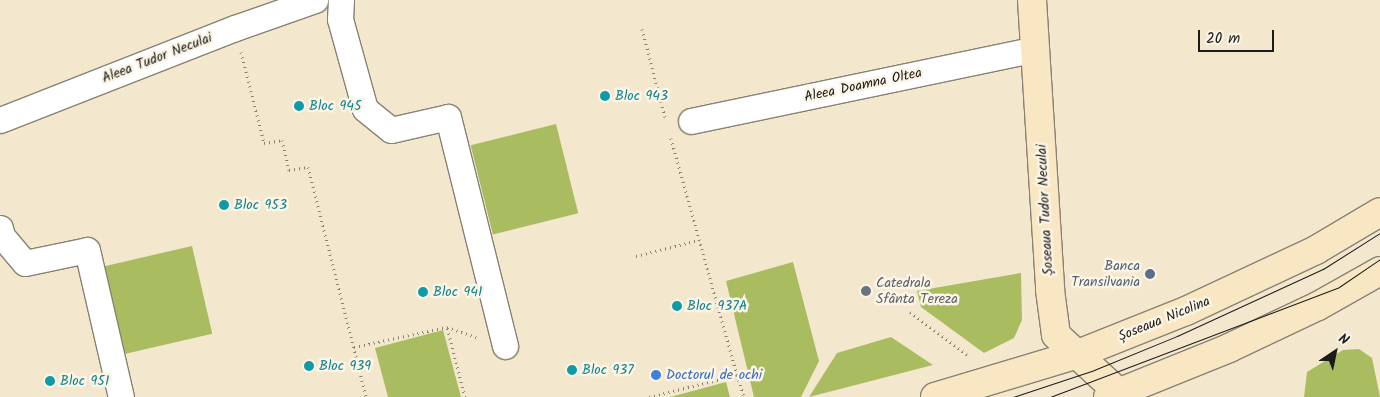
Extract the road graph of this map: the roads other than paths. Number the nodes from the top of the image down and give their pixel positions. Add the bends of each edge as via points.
1 (315, 0) edge
2 (340, 0) edge
3 (1032, 0) edge
4 (1035, 49) junction
5 (0, 120) edge
6 (691, 121) dead end
7 (1380, 212) edge
8 (0, 228) edge
9 (1380, 271) edge
10 (505, 346) road end
11 (1078, 354) junction
12 (1116, 396) edge
13 (121, 397) edge
14 (935, 397) edge

1 - 5 street, Aleea Tudor Neculai
2 - 10 street via 340,19 365,109 392,130 448,117
3 - 4 main road, Șoseaua Tudor Neculai
4 - 6 street, Aleea Doamna Oltea
4 - 11 main road, Șoseaua Tudor Neculai via 1050,290 1056,335
7 - 11 main road, Șoseaua Nicolina via 1316,250 1247,284
8 - 13 street via 2,236 25,264 87,250
9 - 12 main road via 1318,306
11 - 12 main road, Șoseaua Tudor Neculai
11 - 14 main road, Șoseaua Nicolina

